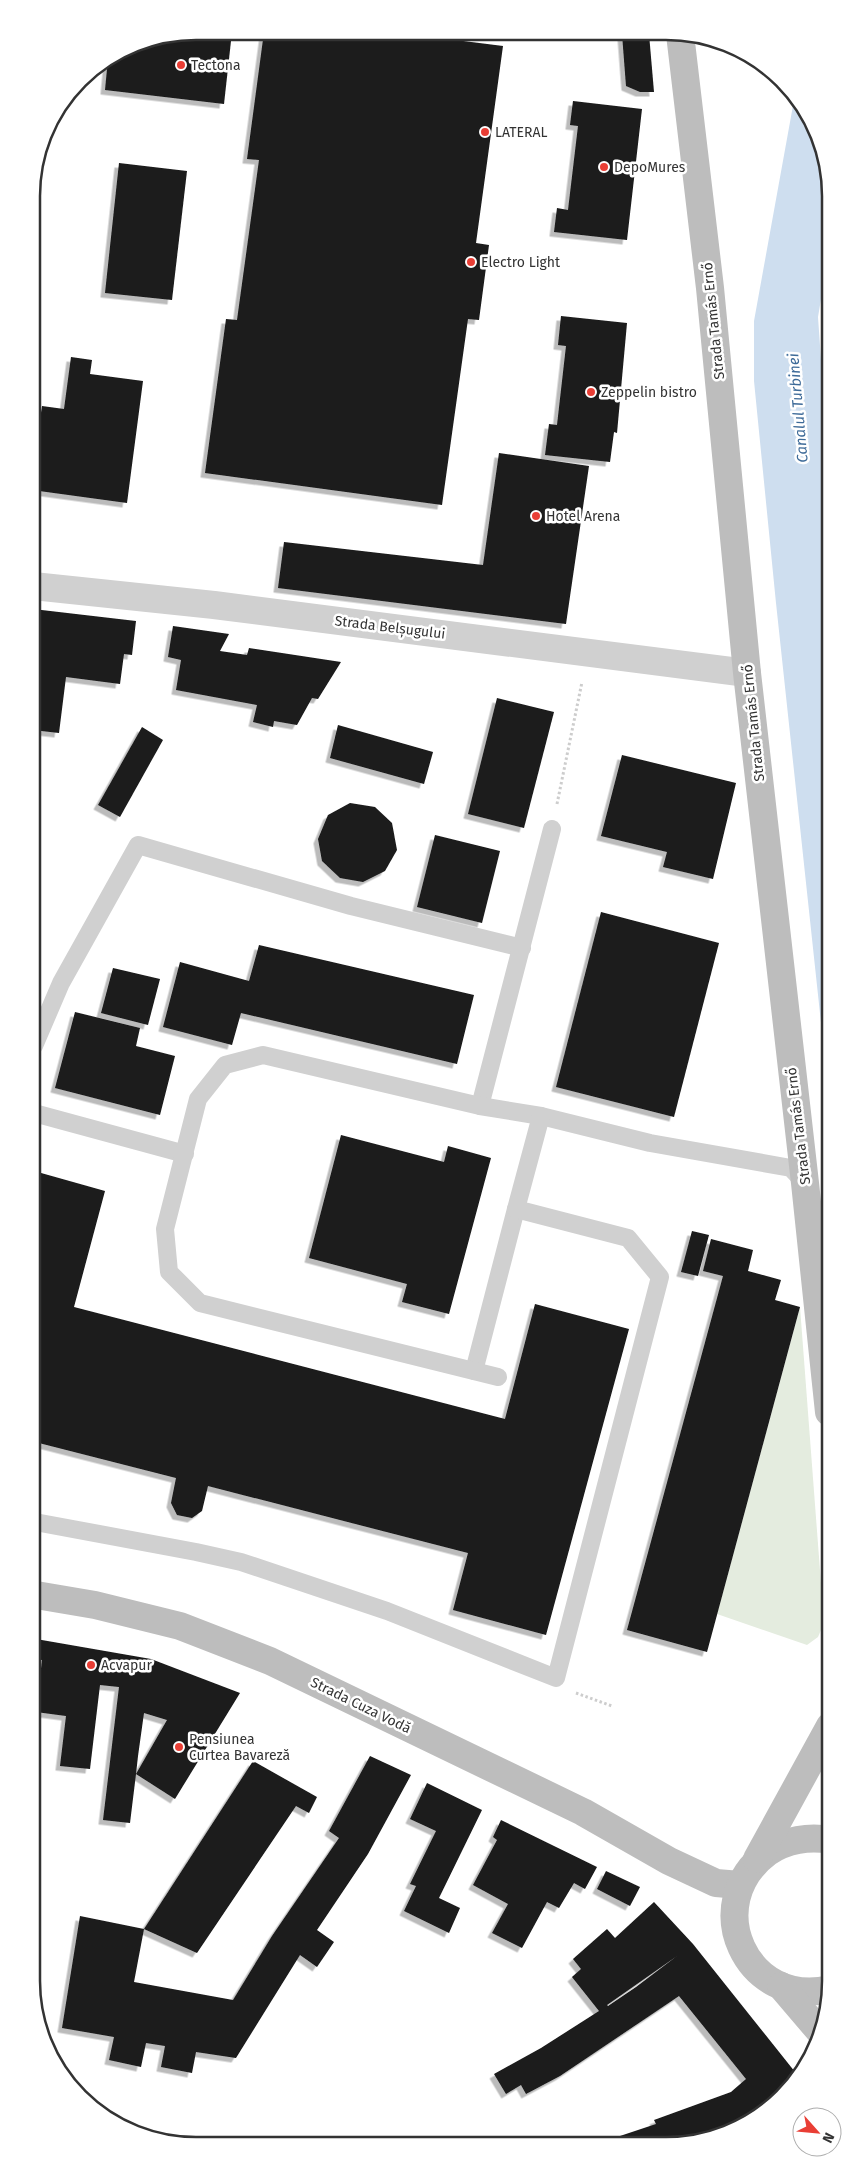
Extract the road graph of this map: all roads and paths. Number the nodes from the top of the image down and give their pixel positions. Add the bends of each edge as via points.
1 (681, 41) edge
2 (40, 587) edge
3 (747, 673) junction
4 (583, 678) dead end
5 (552, 829) joint
6 (522, 948) junction
7 (40, 1032) edge
8 (480, 1106) junction
9 (40, 1115) edge
10 (541, 1116) junction
11 (185, 1154) junction
12 (805, 1183) junction
13 (516, 1209) junction
14 (822, 1345) edge
15 (474, 1371) junction
16 (498, 1377) dead end
17 (40, 1523) edge
18 (40, 1596) edge
19 (556, 1678) junction
20 (612, 1706) dead end
21 (822, 1741) edge
22 (822, 1839) edge
23 (669, 1861) junction
24 (755, 1862) junction
25 (740, 1885) junction
26 (734, 1925) junction
27 (781, 1986) junction
28 (822, 1990) edge
29 (815, 2026) edge

1 - 3 main road, Strada Tamás Ernő via 710,288
2 - 3 street, Strada Belșugului
3 - 12 main road, Strada Tamás Ernő
4 - 5 path
5 - 6 lane
6 - 7 lane via 351,906 138,846 62,983
6 - 8 lane
8 - 10 lane
8 - 11 lane via 263,1055 225,1065 203,1092 198,1099
9 - 11 lane
10 - 12 lane via 650,1143 791,1168
10 - 13 lane
11 - 15 lane via 165,1229 169,1272 200,1303
12 - 14 main road, Strada Tamás Ernő
13 - 15 lane
13 - 19 lane via 628,1238 660,1276
15 - 16 lane
17 - 19 lane via 241,1562 387,1611
18 - 23 main road, Strada Cuza Vodă via 95,1605 180,1626 270,1661 583,1812
19 - 20 path via 565,1689
21 - 24 main road
22 - 24 main road via 802,1838 777,1846
23 - 25 main road, Strada Cuza Vodă via 716,1883
23 - 26 main road, Strada Cuza Vodă
24 - 25 main road
25 - 26 main road
26 - 27 main road via 750,1962
27 - 28 main road via 804,1992
27 - 29 main road

